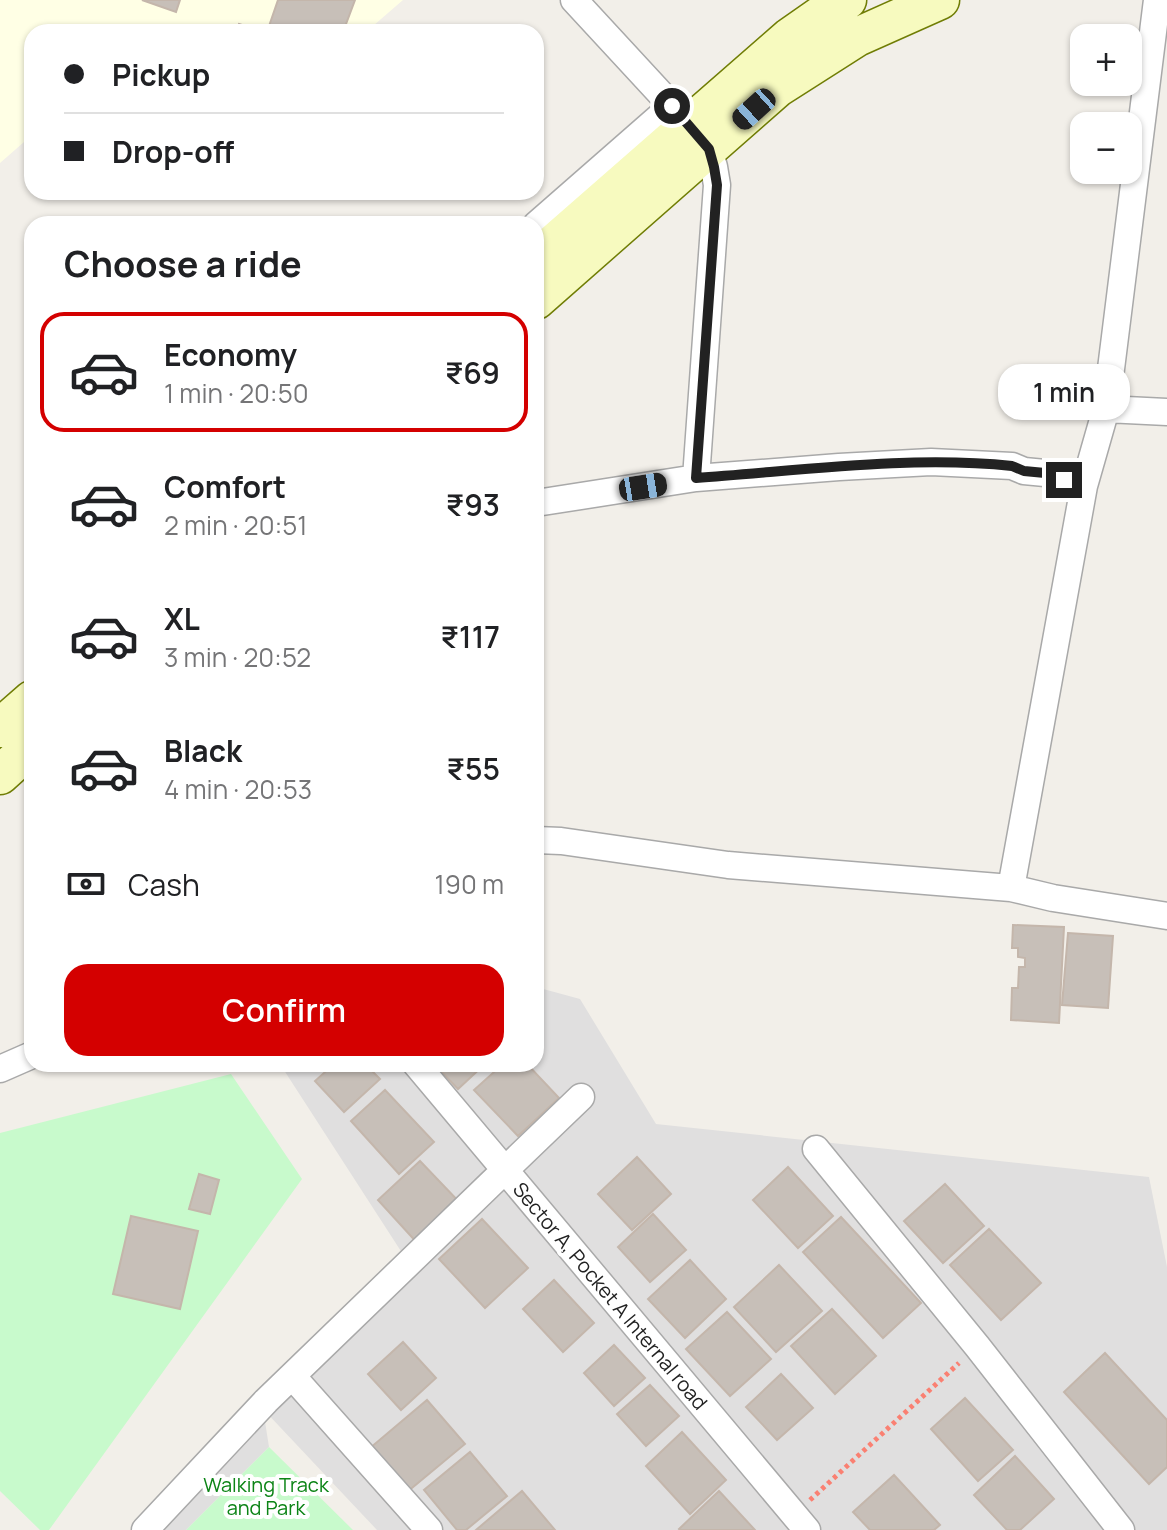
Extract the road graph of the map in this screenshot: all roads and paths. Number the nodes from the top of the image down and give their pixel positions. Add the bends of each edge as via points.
1 (574, 0) edge
2 (847, 0) edge
3 (940, 0) edge
4 (1157, 0) edge
5 (690, 127) junction
6 (544, 220) edge
7 (544, 252) edge
8 (544, 291) edge
9 (1106, 409) junction
10 (1167, 412) edge
11 (696, 478) junction
12 (1084, 486) junction
13 (544, 502) edge
14 (24, 693) edge
15 (24, 707) edge
16 (0, 714) edge
17 (0, 728) edge
18 (24, 753) edge
19 (0, 775) edge
20 (544, 840) edge
21 (1011, 888) junction
22 (1167, 916) edge
23 (24, 1058) edge
24 (0, 1069) edge
25 (423, 1072) edge
26 (581, 1097) dead end
27 (816, 1149) dead end
28 (505, 1170) junction
29 (977, 1346) junction
30 (293, 1377) junction
31 (800, 1523) edge
32 (145, 1530) edge
33 (429, 1530) edge
34 (1121, 1530) edge

1 - 5 street
2 - 5 main road via 790,37
3 - 5 main road via 857,37 777,88
4 - 9 street
5 - 6 street
5 - 7 main road
5 - 8 main road
5 - 11 street via 714,167 717,185
9 - 10 street
9 - 12 street
11 - 12 street via 931,462 1012,466
11 - 13 street
12 - 21 street
14 - 16 street
15 - 17 main road
18 - 19 main road
20 - 21 street via 728,865
21 - 22 street
23 - 24 street
25 - 28 street
26 - 28 street
27 - 29 street
28 - 30 street, Sector A, Pocket A Internal road
28 - 31 street, Sector A, Pocket A Internal road
29 - 31 path
29 - 34 street
30 - 32 street, Sector A, Pocket A Internal road
30 - 33 street

